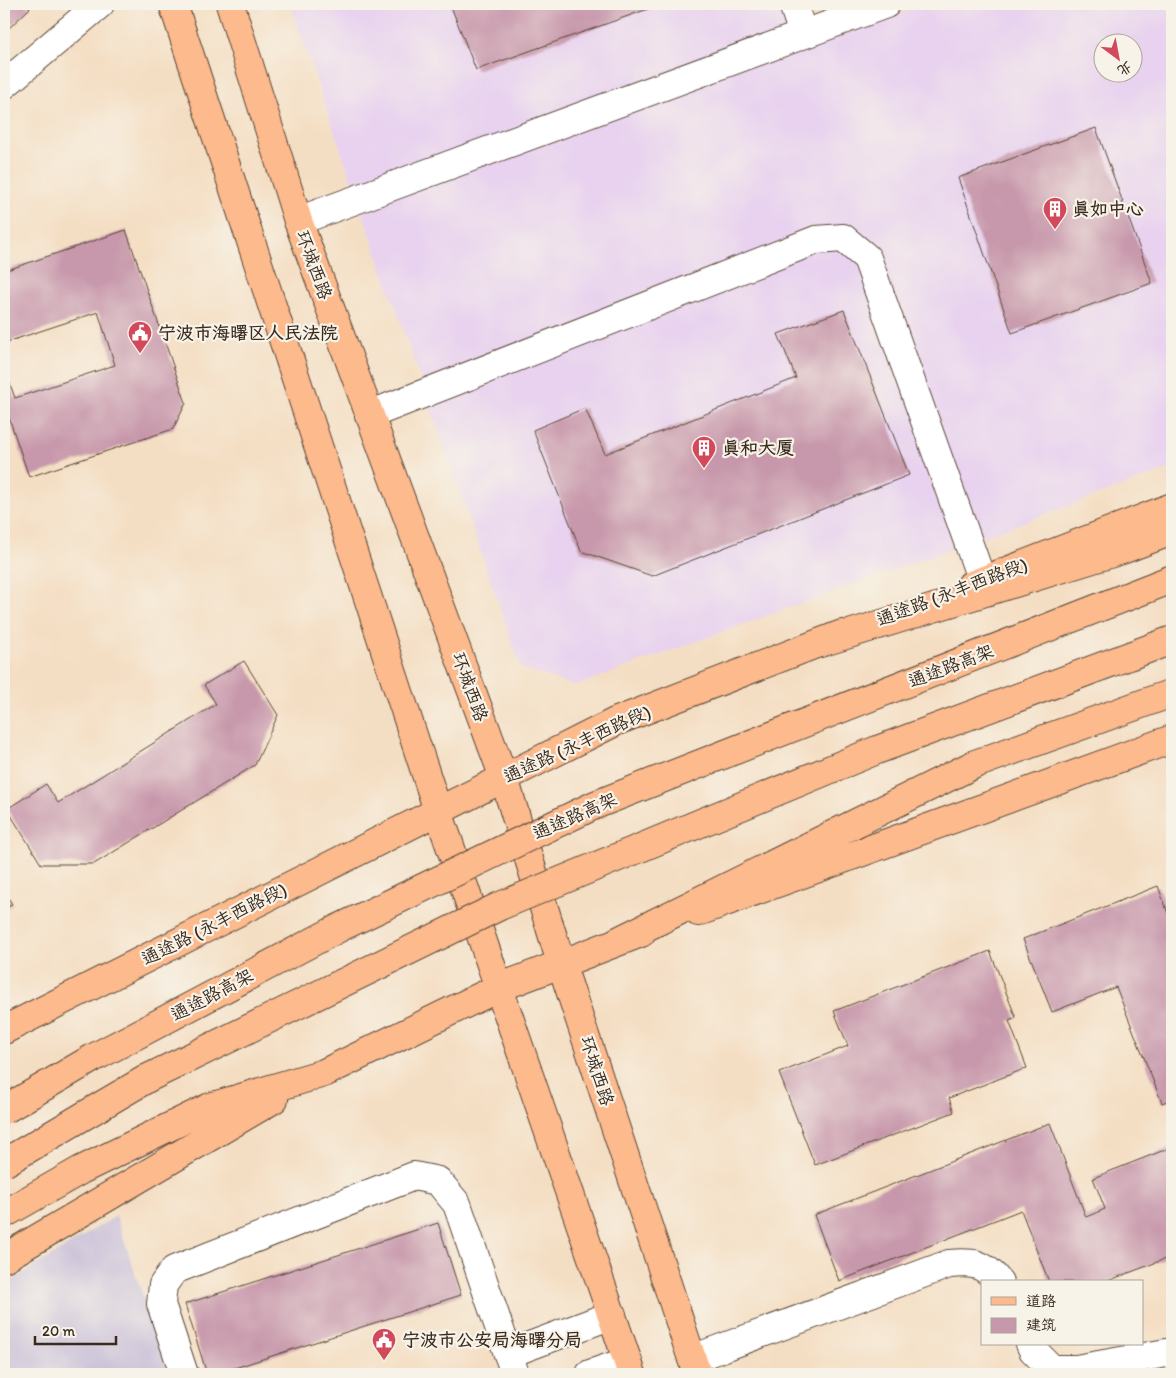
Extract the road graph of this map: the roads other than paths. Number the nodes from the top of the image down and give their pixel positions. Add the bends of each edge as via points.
1 (100, 4) edge
2 (174, 4) edge
3 (230, 4) edge
4 (793, 4) edge
5 (886, 4) edge
6 (803, 34) junction
7 (4, 85) edge
8 (298, 221) junction
9 (369, 415) junction
10 (1172, 507) edge
11 (1172, 531) edge
12 (1172, 579) edge
13 (982, 581) junction
14 (1172, 640) edge
15 (820, 643) junction
16 (1172, 693) edge
17 (1172, 739) edge
18 (504, 778) junction
19 (438, 811) junction
20 (618, 941) junction
21 (562, 963) junction
22 (498, 988) junction
23 (4, 1030) edge
24 (324, 1073) junction
25 (4, 1110) edge
26 (4, 1163) edge
27 (4, 1214) edge
28 (4, 1258) edge
29 (998, 1280) edge
30 (612, 1315) junction
31 (1031, 1346) edge
32 (1172, 1352) edge
33 (511, 1364) edge
34 (694, 1367) edge
35 (630, 1368) edge
36 (184, 1374) edge
37 (590, 1374) edge

1 - 7 street
2 - 19 main road
3 - 8 main road, 环城西路
4 - 6 street
5 - 6 street
6 - 8 street
8 - 9 main road, 环城西路
9 - 13 street via 816,240 843,238 867,258
9 - 18 main road, 环城西路
10 - 13 main road, 通途路 (永丰西路段)
11 - 15 main road via 1122,550
12 - 25 main road, 通途路高架, bridge via 595,805 339,928 93,1058
13 - 15 main road, 通途路 (永丰西路段)
14 - 26 main road, bridge via 877,750 500,906 148,1078
15 - 18 main road, 通途路 (永丰西路段) via 617,721
16 - 20 main road via 975,764
17 - 20 main road
18 - 19 main road, 通途路 (永丰西路段)
18 - 21 main road, 环城西路
19 - 22 main road
19 - 23 main road, 通途路 (永丰西路段)
20 - 21 main road
21 - 22 main road
21 - 34 main road, 环城西路
22 - 24 main road
22 - 30 main road
24 - 27 main road via 210,1107 81,1170
24 - 28 main road via 287,1091
29 - 34 street via 991,1271 972,1262 949,1264
30 - 33 street
30 - 35 main road
31 - 32 street via 1052,1369 1076,1369
33 - 36 street via 457,1204 438,1180 414,1176 174,1270 163,1285 161,1304
35 - 37 street

